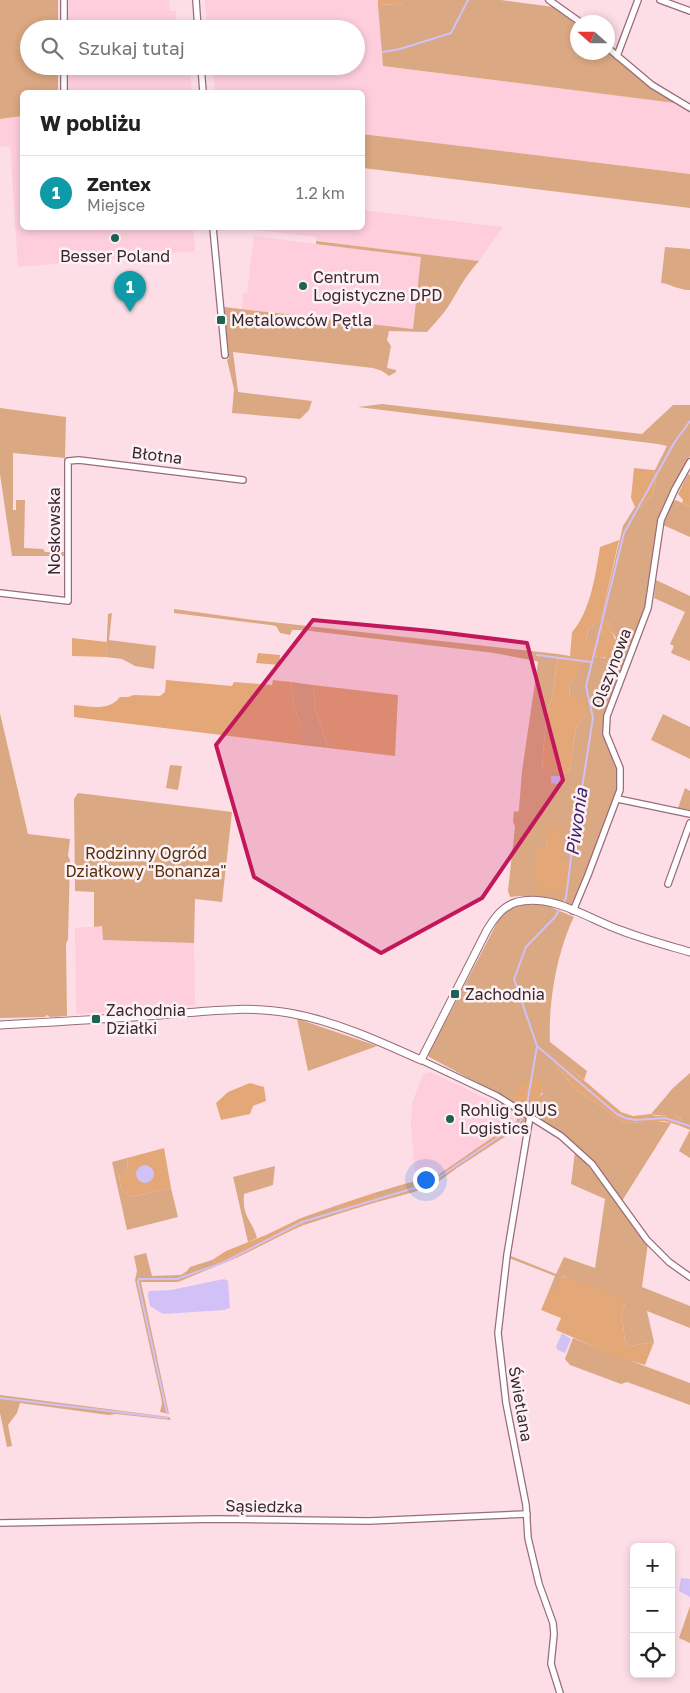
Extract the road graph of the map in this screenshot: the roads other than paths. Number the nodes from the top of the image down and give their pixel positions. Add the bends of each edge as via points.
1 (64, 0) edge
2 (196, 0) edge
3 (549, 0) edge
4 (638, 0) edge
5 (660, 0) edge
6 (690, 11) edge
7 (570, 15) edge
8 (64, 20) edge
9 (197, 20) edge
10 (617, 56) joint
11 (64, 75) edge
12 (202, 75) edge
13 (64, 90) edge
14 (203, 90) edge
15 (690, 108) edge
16 (213, 230) edge
17 (225, 355) dead end
18 (68, 461) joint
19 (690, 462) edge
20 (243, 480) dead end
21 (0, 593) edge
22 (618, 799) junction
23 (690, 814) edge
24 (690, 823) edge
25 (668, 884) dead end
26 (573, 911) junction
27 (690, 952) edge
28 (0, 1025) edge
29 (421, 1060) junction
30 (530, 1116) junction
31 (690, 1278) edge
32 (527, 1514) junction
33 (0, 1523) edge
34 (560, 1693) edge

1 - 8 street
2 - 9 street
3 - 7 street
4 - 10 street
5 - 6 street
10 - 15 street via 652,85
11 - 13 street
12 - 14 street
16 - 17 street
18 - 20 street, Błotna
18 - 21 street, Noskowska via 68,601
19 - 22 street, Olszynowa via 661,520 648,608 607,716 606,734 621,775
22 - 23 street
22 - 26 street, Olszynowa
24 - 25 street
26 - 27 street via 638,937
26 - 29 street via 542,901 524,901 499,913 487,930
28 - 29 street via 230,1010 273,1011 336,1026
29 - 30 street via 476,1085
30 - 31 street via 583,1155 647,1240
30 - 32 street, Świetlana via 498,1333 506,1403
32 - 33 street, Sąsiedzka via 354,1521 217,1519
32 - 34 street, Świetlana via 531,1552 553,1623 551,1664

